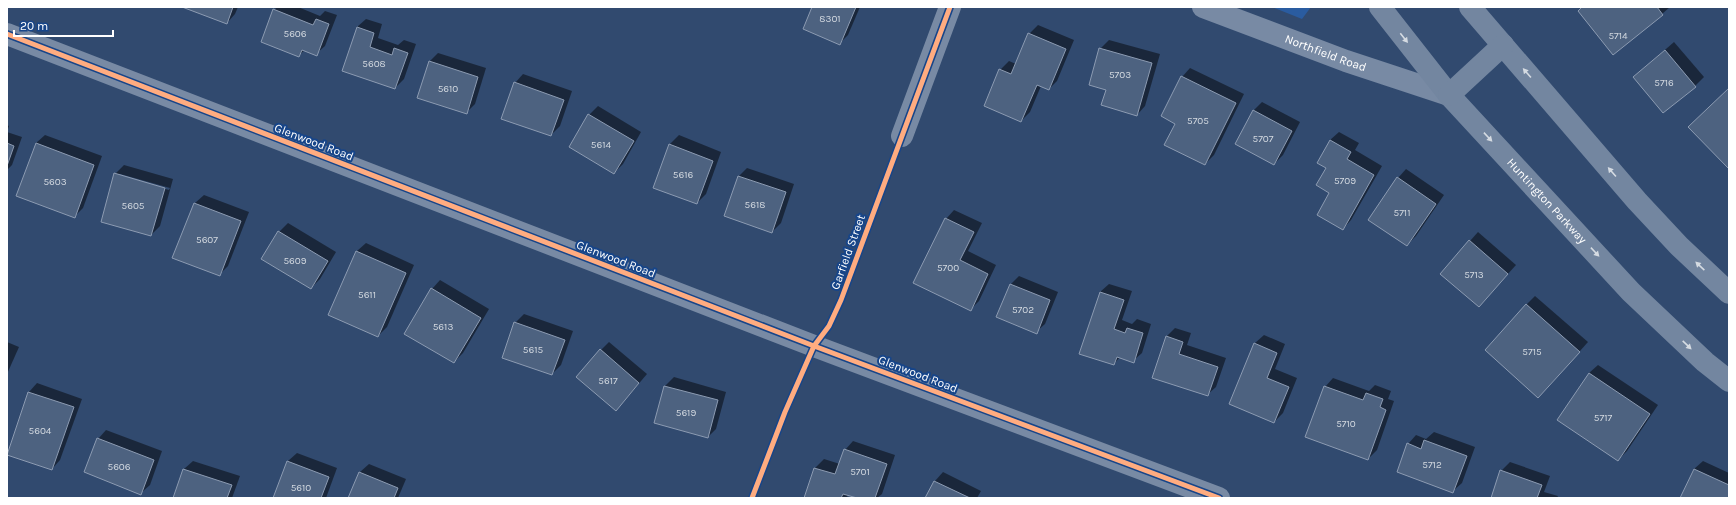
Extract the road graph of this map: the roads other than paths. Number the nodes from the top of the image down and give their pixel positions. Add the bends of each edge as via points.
1 (950, 7) edge
2 (1203, 7) edge
3 (1380, 7) edge
4 (1470, 7) edge
5 (7, 34) edge
6 (1503, 45) junction
7 (1449, 95) junction
8 (902, 136) dead end
9 (1729, 293) edge
10 (1729, 381) edge
11 (1219, 498) edge

1 - 8 street
2 - 7 street, Northfield Road via 1346,61
3 -> 7 street, Huntington Parkway
4 - 6 street
5 - 11 street, Glenwood Road via 806,343
6 - 7 street
9 -> 6 street via 1678,246
7 -> 10 street, Huntington Parkway via 1631,292 1705,362

